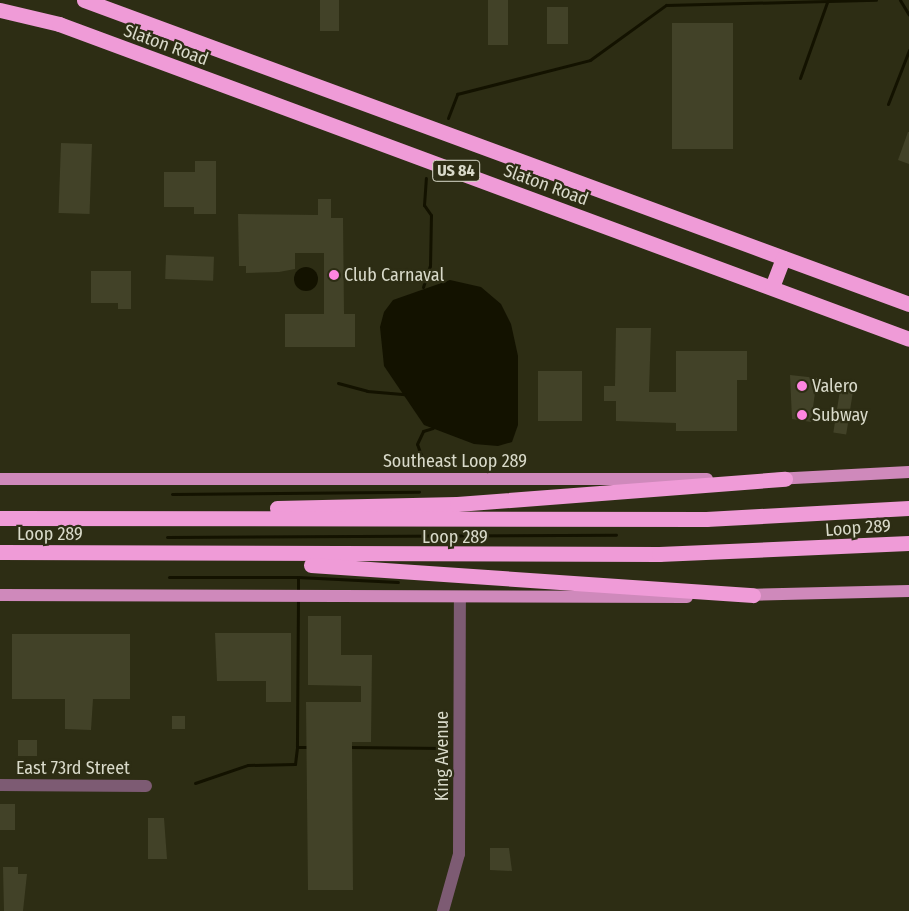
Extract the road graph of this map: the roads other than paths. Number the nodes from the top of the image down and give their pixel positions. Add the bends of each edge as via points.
1 (84, 0) edge
2 (0, 10) edge
3 (783, 258) junction
4 (772, 288) junction
5 (909, 304) edge
6 (909, 339) edge
7 (909, 472) edge
8 (0, 479) edge
9 (785, 479) junction
10 (909, 508) edge
11 (0, 518) edge
12 (75, 518) junction
13 (909, 543) edge
14 (0, 552) edge
15 (76, 552) junction
16 (909, 592) edge
17 (0, 595) edge
18 (754, 595) junction
19 (460, 598) junction
20 (0, 786) edge
21 (146, 786) dead end
22 (443, 911) edge

1 - 3 highway, Slaton Road / US 84
2 - 4 highway, Slaton Road / US 84 via 60,24
3 - 4 highway
3 - 5 highway, Slaton Road / US 84
4 - 6 highway, Slaton Road / US 84
7 - 9 main road, Southeast Loop 289
8 - 9 main road, Southeast Loop 289
9 - 12 highway via 458,504 197,510
10 - 12 highway, Loop 289 via 706,519
11 - 12 highway, Loop 289
13 - 15 highway, Loop 289 via 650,554
14 - 15 highway, Loop 289
15 - 18 highway via 130,562 272,562
16 - 18 main road
17 - 19 main road
18 - 19 main road
19 - 22 street, King Avenue via 459,854
20 - 21 street, East 73rd Street

